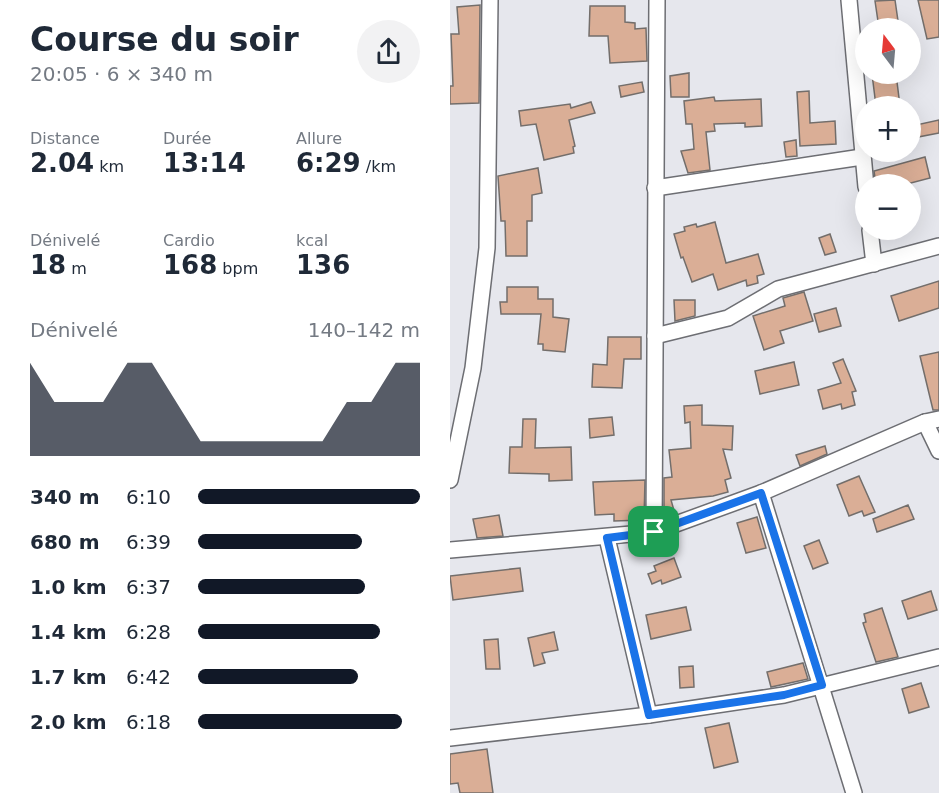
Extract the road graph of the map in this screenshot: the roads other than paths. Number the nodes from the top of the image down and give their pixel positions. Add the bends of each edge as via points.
1 (490, 0) edge
2 (657, 0) edge
3 (849, 0) edge
4 (857, 96) edge
5 (855, 159) edge
6 (655, 188) junction
7 (871, 240) edge
8 (939, 246) edge
9 (874, 264) junction
10 (655, 336) junction
11 (932, 421) edge
12 (939, 451) edge
13 (450, 480) edge
14 (761, 493) junction
15 (654, 532) junction
16 (607, 538) junction
17 (450, 550) edge
18 (939, 657) edge
19 (822, 685) junction
20 (649, 715) junction
21 (450, 738) edge
22 (854, 793) edge

1 - 13 street via 487,248 473,368
2 - 6 street
3 - 4 street
5 - 6 street
6 - 10 street
7 - 9 street
8 - 9 street
9 - 10 street via 778,289 728,318
10 - 15 street
11 - 12 street
11 - 14 street
14 - 15 street
14 - 19 street
15 - 16 street
16 - 17 street
16 - 20 street
18 - 19 street
19 - 20 street via 784,695
19 - 22 street
20 - 21 street

